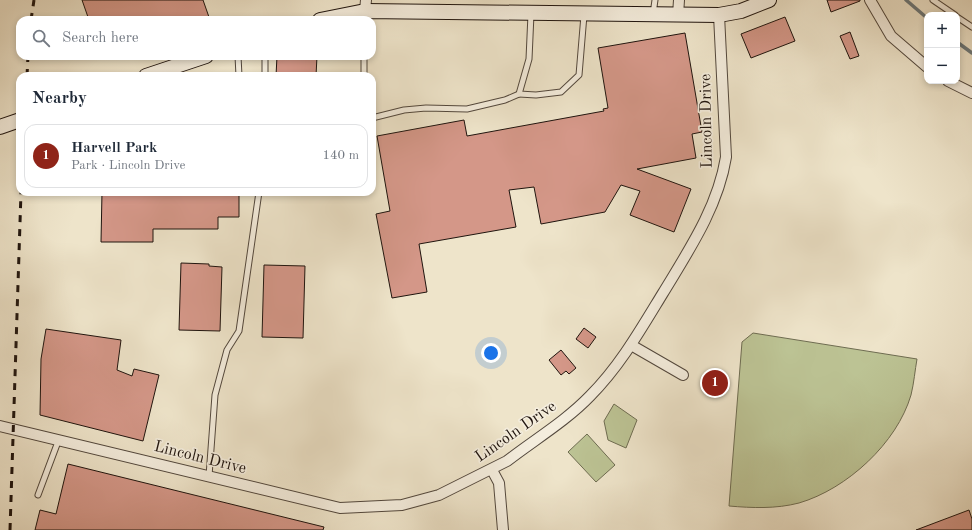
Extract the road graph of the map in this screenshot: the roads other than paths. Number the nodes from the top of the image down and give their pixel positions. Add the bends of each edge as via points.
1 (655, 0) edge
2 (679, 0) edge
3 (769, 0) edge
4 (870, 0) edge
5 (933, 0) edge
6 (365, 9) edge
7 (950, 12) edge
8 (531, 13) junction
9 (584, 14) junction
10 (653, 15) junction
11 (678, 15) junction
12 (719, 15) junction
13 (336, 16) edge
14 (960, 19) edge
15 (972, 27) edge
16 (194, 60) edge
17 (238, 60) edge
18 (265, 60) edge
19 (364, 60) edge
20 (924, 64) edge
21 (158, 72) edge
22 (239, 72) edge
23 (265, 72) edge
24 (364, 72) edge
25 (954, 84) edge
26 (972, 93) edge
27 (519, 94) junction
28 (376, 117) edge
29 (16, 121) edge
30 (0, 127) edge
31 (258, 196) edge
32 (632, 345) junction
33 (683, 375) dead end
34 (0, 426) edge
35 (59, 439) junction
36 (492, 470) junction
37 (209, 476) junction
38 (38, 495) dead end
39 (503, 530) edge

1 - 10 lane
2 - 11 street
3 - 12 street via 741,11
4 - 20 street via 891,36
5 - 7 lane
6 - 8 street
6 - 13 street
8 - 9 street
8 - 27 lane via 529,59
9 - 10 street
9 - 27 lane via 579,75 561,92
10 - 11 street
11 - 12 street
12 - 32 street, Lincoln Drive via 726,157 723,178 715,200 688,251
14 - 15 lane
16 - 21 street
17 - 22 lane
18 - 23 lane
19 - 24 lane
25 - 26 street
27 - 28 lane via 467,109 426,108
29 - 30 street
31 - 37 lane via 239,331 227,350 215,395
32 - 33 street
32 - 36 street, Lincoln Drive via 590,396
34 - 35 street, Lincoln Drive
35 - 37 street, Lincoln Drive
35 - 38 lane
36 - 37 street, Lincoln Drive via 439,495 402,504 361,508 340,508
36 - 39 street via 499,483

